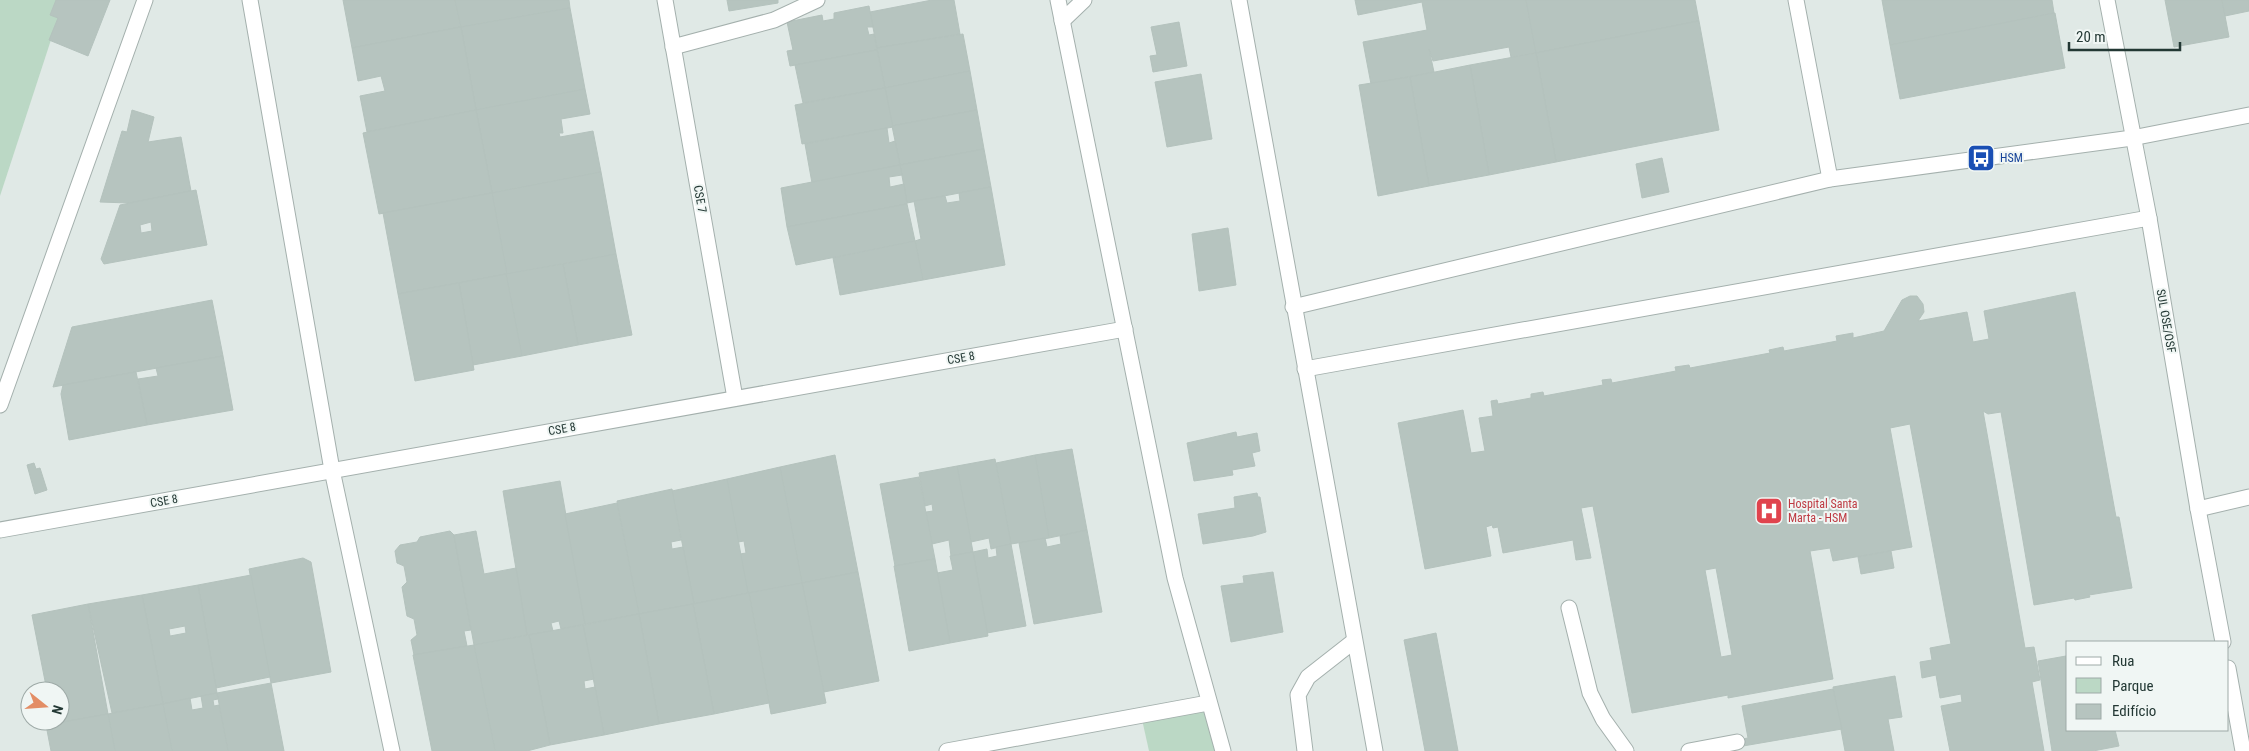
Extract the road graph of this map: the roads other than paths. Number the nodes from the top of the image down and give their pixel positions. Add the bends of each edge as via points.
1 (144, 0) edge
2 (250, 0) edge
3 (665, 0) edge
4 (818, 0) edge
5 (1058, 0) edge
6 (1084, 0) edge
7 (1228, 0) edge
8 (1796, 0) edge
9 (2107, 0) edge
10 (1239, 5) edge
11 (1062, 21) junction
12 (673, 47) junction
13 (2249, 116) edge
14 (2132, 138) junction
15 (1830, 179) junction
16 (2149, 218) junction
17 (1293, 307) junction
18 (1125, 329) junction
19 (1304, 369) junction
20 (735, 398) junction
21 (0, 405) edge
22 (332, 470) junction
23 (2249, 497) edge
24 (2198, 509) junction
25 (0, 530) edge
26 (1569, 608) dead end
27 (2223, 641) edge
28 (1354, 642) junction
29 (2229, 673) edge
30 (1208, 703) junction
31 (1737, 742) dead end
32 (392, 751) edge
33 (947, 751) edge
34 (1223, 751) edge
35 (1305, 751) edge
36 (1375, 751) edge
37 (1626, 751) edge
38 (1690, 751) edge
39 (2244, 751) edge

1 - 21 street
2 - 22 street
3 - 12 street, CSE 7
4 - 12 street via 774,20
5 - 11 street
6 - 11 street
7 - 10 street
8 - 15 street
9 - 14 street, SUL OSE/OSF
10 - 17 street
11 - 18 street
12 - 20 street, CSE 7
13 - 14 street
14 - 15 street
14 - 16 street, SUL OSE/OSF
15 - 17 street
16 - 19 street
16 - 24 street, SUL OSE/OSF
17 - 19 street
18 - 20 street, CSE 8
18 - 30 street via 1175,578
19 - 28 street
20 - 22 street, CSE 8
22 - 25 street, CSE 8
22 - 32 street
23 - 24 street
24 - 27 street, SUL OSE/OSF
26 - 37 street via 1590,693 1603,719
28 - 35 street via 1308,677 1298,695
28 - 36 street
29 - 39 street
30 - 33 street
30 - 34 street
31 - 38 street

